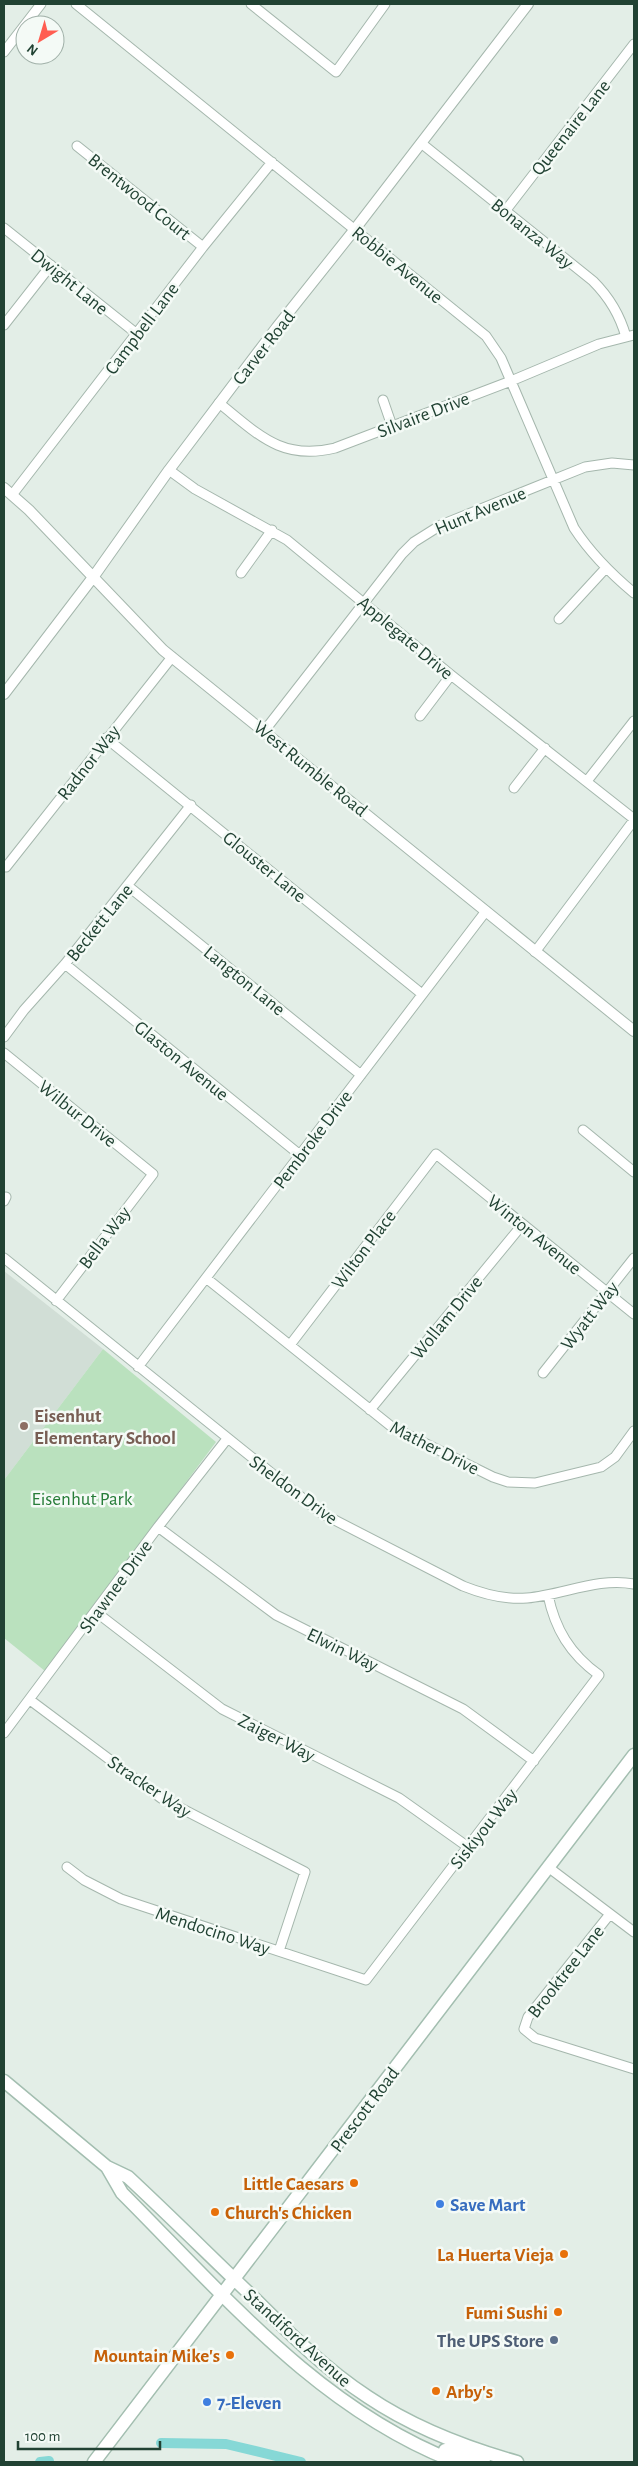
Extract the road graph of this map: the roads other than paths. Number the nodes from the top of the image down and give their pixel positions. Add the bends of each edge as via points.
1 (41, 4) edge
2 (76, 4) edge
3 (251, 4) edge
4 (385, 4) edge
5 (528, 4) edge
6 (634, 44) edge
7 (4, 52) edge
8 (421, 143) junction
9 (77, 146) dead end
10 (272, 162) junction
11 (506, 210) junction
12 (4, 228) edge
13 (356, 229) junction
14 (203, 247) junction
15 (51, 265) junction
16 (4, 325) edge
17 (137, 334) junction
18 (630, 336) edge
19 (510, 381) junction
20 (383, 400) dead end
21 (219, 404) junction
22 (392, 426) junction
23 (634, 465) edge
24 (169, 470) junction
25 (553, 479) junction
26 (8, 492) edge
27 (272, 530) junction
28 (605, 569) junction
29 (241, 573) dead end
30 (94, 576) junction
31 (634, 593) edge
32 (364, 602) junction
33 (559, 619) dead end
34 (172, 657) junction
35 (451, 675) junction
36 (4, 694) edge
37 (420, 716) dead end
38 (634, 721) edge
39 (265, 730) junction
40 (106, 738) junction
41 (545, 748) junction
42 (587, 780) junction
43 (514, 788) dead end
44 (191, 805) junction
45 (634, 820) edge
46 (5, 866) edge
47 (128, 886) junction
48 (486, 911) junction
49 (535, 952) junction
50 (65, 964) junction
51 (422, 994) junction
52 (634, 1031) edge
53 (4, 1037) edge
54 (4, 1053) edge
55 (361, 1075) junction
56 (583, 1130) dead end
57 (436, 1154) joint
58 (300, 1155) junction
59 (634, 1172) edge
60 (153, 1174) joint
61 (522, 1225) junction
62 (4, 1258) edge
63 (634, 1258) edge
64 (206, 1278) junction
65 (607, 1292) junction
66 (56, 1301) junction
67 (634, 1314) edge
68 (290, 1345) junction
69 (138, 1367) junction
70 (543, 1373) dead end
71 (370, 1410) junction
72 (634, 1431) edge
73 (227, 1439) junction
74 (158, 1526) junction
75 (634, 1584) edge
76 (548, 1595) junction
77 (96, 1612) junction
78 (30, 1700) junction
79 (4, 1733) edge
80 (634, 1755) edge
81 (534, 1761) junction
82 (468, 1847) junction
83 (67, 1867) dead end
84 (548, 1867) junction
85 (610, 1914) junction
86 (634, 1932) edge
87 (279, 1952) junction
88 (366, 1980) joint
89 (634, 2069) edge
90 (4, 2081) edge
91 (107, 2167) junction
92 (234, 2279) junction
93 (223, 2294) junction
94 (416, 2444) junction
95 (509, 2461) edge
96 (94, 2462) edge
97 (456, 2462) edge
98 (484, 2462) edge

1 - 7 street
2 - 10 street, Robbie Avenue
3 - 4 street via 336,72
5 - 8 street, Carver Road
6 - 11 street, Queenaire Lane
8 - 11 street, Bonanza Way
8 - 13 street, Carver Road
9 - 14 street, Brentwood Court
10 - 13 street, Robbie Avenue
10 - 14 street, Campbell Lane
11 - 18 street, Bonanza Way via 602,290
12 - 15 street, Dwight Lane
13 - 19 street, Robbie Avenue via 486,336 501,358
13 - 21 street, Carver Road
14 - 17 street, Campbell Lane
15 - 16 street
15 - 17 street, Dwight Lane
17 - 26 street, Campbell Lane
18 - 19 street, Silvaire Drive via 599,344
19 - 22 street, Silvaire Drive
19 - 25 street, Robbie Avenue
20 - 22 street
21 - 22 street, Silvaire Drive via 270,444 294,452 320,452
21 - 24 street, Carver Road
23 - 25 street, Hunt Avenue via 599,464
24 - 27 street, Applegate Drive via 196,489
24 - 30 street, Carver Road
25 - 28 street, Robbie Avenue via 574,528
25 - 32 street, Hunt Avenue via 429,531 402,554
26 - 30 street, West Rumble Road
27 - 29 street
27 - 32 street, Applegate Drive
28 - 31 street, Robbie Avenue
28 - 33 street
30 - 34 street, West Rumble Road
30 - 36 street, Carver Road
32 - 35 street, Applegate Drive
32 - 39 street, Hunt Avenue
34 - 39 street, West Rumble Road
34 - 40 street, Radnor Way
35 - 37 street
35 - 41 street, Applegate Drive
38 - 42 street
39 - 48 street, West Rumble Road
40 - 44 street, Glouster Lane
40 - 46 street, Radnor Way
41 - 42 street, Applegate Drive
41 - 43 street
42 - 45 street, Applegate Drive
44 - 47 street, Beckett Lane
44 - 51 street, Glouster Lane
45 - 49 street
47 - 50 street, Beckett Lane
47 - 55 street, Langton Lane
48 - 49 street, West Rumble Road
48 - 51 street, Pembroke Drive
49 - 52 street, West Rumble Road
50 - 53 street, Beckett Lane
50 - 58 street, Glaston Avenue
51 - 55 street, Pembroke Drive
54 - 60 street, Wilbur Drive
55 - 58 street, Pembroke Drive
56 - 59 street
57 - 61 street, Winton Avenue
57 - 68 street, Wilton Place
58 - 64 street, Pembroke Drive
60 - 66 street, Bella Way
61 - 65 street, Winton Avenue
61 - 71 street, Wollam Drive
62 - 66 street, Sheldon Drive
63 - 65 street, Wyatt Way
64 - 68 street, Mather Drive
64 - 69 street, Pembroke Drive
65 - 67 street, Winton Avenue
65 - 70 street, Wyatt Way
66 - 69 street, Sheldon Drive
68 - 71 street, Mather Drive
69 - 73 street, Sheldon Drive
71 - 72 street, Mather Drive via 392,1428 493,1477 522,1483 547,1481 601,1467 615,1458
73 - 74 street, Shawnee Drive
73 - 76 street, Sheldon Drive via 322,1513 463,1586 504,1598
74 - 77 street, Shawnee Drive
74 - 81 street, Elwin Way via 276,1615 463,1709
75 - 76 street, Sheldon Drive via 595,1584
76 - 81 street, Siskiyou Way via 551,1612 565,1641 576,1657 599,1675
77 - 78 street, Shawnee Drive
77 - 82 street, Zaiger Way via 222,1709 399,1798
78 - 79 street, Shawnee Drive
78 - 87 street, Stracker Way via 161,1798 305,1872
80 - 84 main road, Prescott Road
81 - 82 street, Siskiyou Way
82 - 88 street, Siskiyou Way
83 - 87 street, Mendocino Way via 84,1880 121,1899
84 - 85 street
84 - 92 main road, Prescott Road
85 - 86 street
85 - 89 street, Brooktree Lane via 528,2017 524,2029 535,2038
87 - 88 street, Mendocino Way
90 - 91 main road, Standiford Avenue
91 - 92 main road, Standiford Avenue via 128,2177
91 - 93 main road, Standiford Avenue via 122,2193
92 - 93 main road, Prescott Road
92 - 95 main road, Standiford Avenue via 317,2360 370,2398 437,2435
93 - 94 main road, Standiford Avenue via 332,2394
93 - 96 main road, Prescott Road
94 - 97 main road, Standiford Avenue
94 - 98 main road via 429,2444

